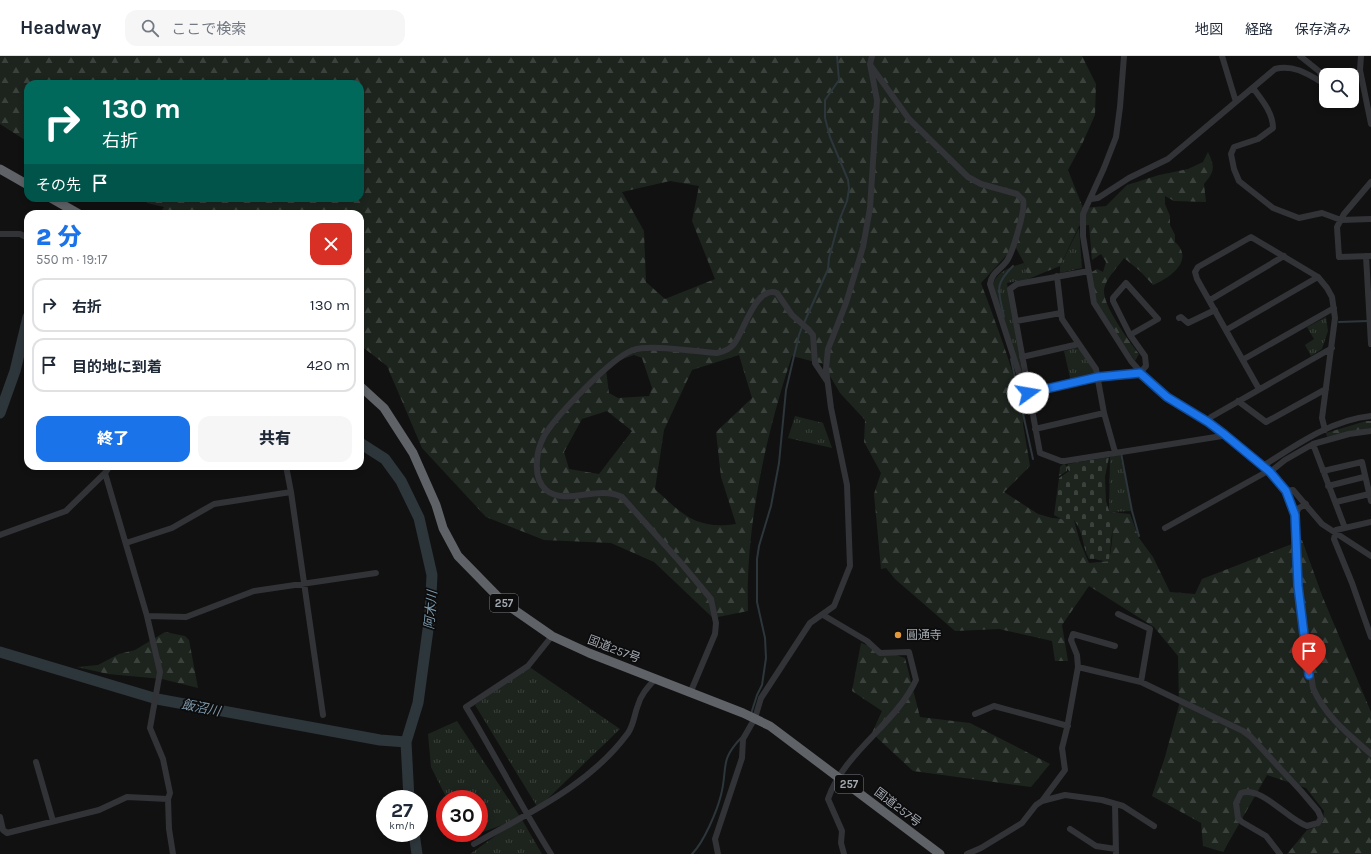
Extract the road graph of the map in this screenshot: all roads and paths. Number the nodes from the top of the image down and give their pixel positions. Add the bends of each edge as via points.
1 (872, 56) edge
2 (1222, 56) edge
3 (1300, 56) edge
4 (1360, 56) edge
5 (1122, 58) edge
6 (870, 64) junction
7 (1253, 88) junction
8 (1236, 102) junction
9 (1371, 124) edge
10 (0, 169) edge
11 (1371, 182) edge
12 (24, 183) edge
13 (1091, 199) junction
14 (58, 202) edge
15 (72, 210) edge
16 (1371, 219) edge
17 (1341, 220) junction
18 (0, 234) edge
19 (24, 236) edge
20 (1284, 256) junction
21 (1368, 256) edge
22 (1089, 271) junction
23 (1057, 276) junction
24 (1318, 277) junction
25 (1210, 300) junction
26 (1334, 308) junction
27 (1215, 310) junction
28 (1061, 313) junction
29 (1370, 316) edge
30 (1179, 318) dead end
31 (1016, 321) junction
32 (1226, 330) junction
33 (1130, 335) junction
34 (1371, 342) edge
35 (1079, 344) junction
36 (1332, 348) junction
37 (1022, 357) junction
38 (1244, 359) junction
39 (1140, 373) junction
40 (1098, 377) junction
41 (827, 381) junction
42 (1259, 389) junction
43 (1326, 389) junction
44 (364, 390) edge
45 (1028, 393) junction
46 (1238, 401) junction
47 (1104, 413) junction
48 (1371, 416) edge
49 (1208, 422) junction
50 (1035, 429) junction
51 (1325, 430) junction
52 (1371, 431) edge
53 (1224, 434) junction
54 (1313, 444) junction
55 (1115, 452) junction
56 (107, 470) edge
57 (287, 470) edge
58 (1267, 470) junction
59 (1323, 471) junction
60 (105, 473) junction
61 (1367, 478) edge
62 (1328, 486) junction
63 (1286, 491) junction
64 (291, 492) junction
65 (1369, 494) junction
66 (1371, 501) edge
67 (1336, 502) junction
68 (1306, 504) junction
69 (1295, 515) junction
70 (1371, 522) edge
71 (1165, 528) dead end
72 (1345, 528) junction
73 (1334, 533) junction
74 (0, 535) edge
75 (126, 543) junction
76 (1371, 556) edge
77 (376, 573) dead end
78 (304, 583) junction
79 (1118, 614) dead end
80 (822, 615) junction
81 (147, 616) junction
82 (552, 636) junction
83 (1371, 637) edge
84 (1115, 646) dead end
85 (1078, 667) junction
86 (656, 678) junction
87 (1141, 682) junction
88 (691, 692) junction
89 (975, 714) dead end
90 (322, 715) dead end
91 (755, 718) junction
92 (1068, 726) junction
93 (1371, 754) edge
94 (36, 762) dead end
95 (839, 777) junction
96 (168, 799) junction
97 (1042, 801) junction
98 (1115, 804) junction
99 (527, 815) junction
100 (0, 816) edge
101 (53, 821) junction
102 (1154, 826) dead end
103 (1070, 829) dead end
104 (474, 844) dead end
105 (1116, 852) edge
106 (173, 854) edge
107 (551, 854) edge
108 (718, 854) edge
109 (844, 854) edge
110 (940, 854) edge
111 (967, 854) edge
112 (1280, 854) edge

1 - 6 street
2 - 8 street
3 - 7 street via 1320,72 1323,83 1303,71 1281,68
4 - 9 street via 1360,70
5 - 13 street via 1116,137
6 - 41 street via 877,100 870,208 857,271 828,349
6 - 45 street via 909,119 968,177 981,184 1017,194 1023,200 1024,210 1010,256 994,272 990,284 1023,388
7 - 8 street
7 - 17 street via 1273,120 1273,128 1258,139 1234,147 1231,154 1239,181 1273,208 1290,215 1299,218 1322,213
8 - 13 street via 1168,159 1129,178 1098,198
10 - 12 highway
11 - 17 street
13 - 22 street via 1083,214 1083,236
14 - 15 highway
16 - 17 street
17 - 21 street via 1337,227 1339,257
18 - 19 street
20 - 24 street
20 - 25 street
20 - 25 street via 1251,237 1198,267 1196,274
21 - 29 street
22 - 23 street
22 - 39 street via 1094,303 1111,333
23 - 28 street
23 - 31 street via 1012,287 1010,292
24 - 26 street via 1327,288
24 - 32 street
25 - 27 street
26 - 36 street
26 - 38 street
27 - 30 street via 1188,323
27 - 32 street
28 - 31 street
28 - 35 street
29 - 34 street
31 - 37 street
32 - 38 street
33 - 33 street via 1158,320 1126,283 1113,301
33 - 39 street via 1146,360 1146,366
35 - 37 street
35 - 40 street via 1096,369
36 - 42 street
36 - 43 street
37 - 45 street
38 - 42 street
39 - 40 street
39 - 49 street via 1167,397
40 - 45 street
40 - 47 street
41 - 80 street via 845,471 851,550 850,566 834,606
41 - 88 street via 815,363 813,335 777,293 771,291 760,296 733,345 724,352 640,348 617,358 569,406 547,431 541,444 538,471 545,489 558,496 606,492 622,497 710,596 716,622 714,634
42 - 46 street
43 - 46 street via 1266,422
43 - 51 street via 1322,418
44 - 82 highway, 国道257号 / 257 via 384,408 413,453 436,505 443,528 458,556 503,602
45 - 50 street
46 - 49 street via 1211,417
47 - 50 street
47 - 55 street
48 - 51 street via 1360,417
49 - 53 street
50 - 55 street via 1040,453 1061,461
51 - 58 street via 1300,442
52 - 54 street
53 - 55 street via 1200,440
53 - 58 street
54 - 58 street
54 - 59 street
56 - 60 street
57 - 64 street
58 - 63 street
58 - 71 street
59 - 61 street via 1362,462
59 - 62 street
60 - 74 street via 66,511
60 - 75 street
61 - 62 street
61 - 65 street
62 - 67 street
63 - 68 street via 1293,490
63 - 69 street
64 - 75 street via 214,504 172,528
64 - 78 street
65 - 66 street
65 - 67 street
67 - 72 street
68 - 69 street via 1299,508
68 - 73 street via 1322,524
69 - 93 street via 1298,586 1313,688 1328,715
70 - 72 street
72 - 73 street
73 - 76 street
73 - 83 street via 1334,539
75 - 81 street
77 - 78 street
78 - 81 street via 254,591 186,616
78 - 90 street
79 - 87 street via 1150,629
80 - 91 street via 810,623 777,670 760,698
80 - 95 street via 867,641 880,653 909,652 916,680 909,697
81 - 96 street via 160,672 150,728 162,759 170,793
82 - 86 highway, 国道257号 / 257 via 588,653
82 - 99 street via 528,666 466,707
84 - 85 street via 1073,634 1071,640 1077,655
85 - 87 street
85 - 92 street
86 - 88 highway, 国道257号 / 257
86 - 99 street via 638,704 629,732 610,755 591,773
87 - 112 street via 1243,731 1316,808 1320,821 1307,826 1258,794 1248,791 1239,795 1236,808 1238,818 1266,836
88 - 91 highway, 国道257号 / 257
89 - 92 street via 994,706
91 - 95 highway, 国道257号 / 257 via 770,726
91 - 108 street via 743,739 742,758 715,839
92 - 97 street via 1062,748 1065,770
94 - 101 street
95 - 109 street via 828,799 842,831 841,843
95 - 110 highway, 国道257号 / 257
96 - 101 street via 127,797 99,810
96 - 106 street via 168,829
97 - 98 street via 1065,795
97 - 111 street via 1018,826
98 - 102 street via 1123,806
98 - 105 street
99 - 104 street
99 - 107 street
100 - 101 street via 3,830 7,833
103 - 105 street via 1096,846

